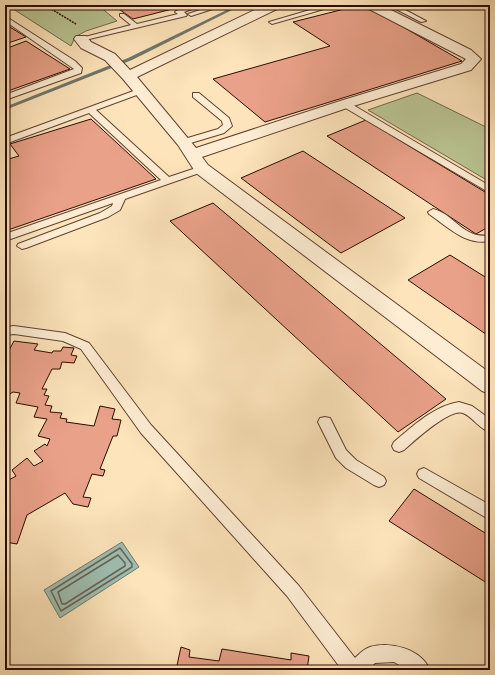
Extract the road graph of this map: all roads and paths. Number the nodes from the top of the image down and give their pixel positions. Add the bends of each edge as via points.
1 (44, 5) edge
2 (200, 5) edge
3 (222, 5) edge
4 (275, 5) edge
5 (336, 5) edge
6 (371, 5) edge
7 (391, 5) edge
8 (48, 6) edge
9 (122, 15) dead end
10 (184, 16) junction
11 (5, 18) edge
12 (272, 22) dead end
13 (423, 22) dead end
14 (137, 27) junction
15 (96, 36) junction
16 (81, 39) joint
17 (120, 68) junction
18 (139, 91) junction
19 (196, 95) dead end
20 (5, 98) edge
21 (345, 104) junction
22 (90, 109) junction
23 (5, 141) edge
24 (184, 142) junction
25 (197, 162) junction
26 (167, 181) junction
27 (490, 190) edge
28 (118, 198) junction
29 (432, 212) dead end
30 (5, 238) edge
31 (490, 238) edge
32 (22, 246) dead end
33 (5, 332) edge
34 (490, 385) edge
35 (325, 422) dead end
36 (490, 427) edge
37 (399, 446) dead end
38 (424, 474) dead end
39 (380, 481) dead end
40 (490, 513) edge
41 (354, 670) edge
42 (421, 670) edge

1 - 8 path
2 - 10 lane via 178,12
3 - 10 lane
4 - 17 street
5 - 12 lane
6 - 21 street via 474,59 466,67
7 - 13 lane
8 - 15 path
9 - 14 lane
10 - 14 lane
11 - 20 lane via 78,68 75,73
14 - 15 lane
15 - 16 lane
16 - 17 street via 86,45 110,57
17 - 18 street
18 - 22 lane
18 - 24 street
19 - 24 lane via 226,120 228,126 221,131
21 - 25 street
21 - 27 lane
22 - 23 lane
22 - 26 lane
24 - 25 street
25 - 26 lane
25 - 34 street
26 - 28 lane
28 - 30 lane
28 - 32 lane via 120,200 116,208 104,215
29 - 31 lane via 471,237 479,240
33 - 41 lane via 14,330 65,337 85,346 146,429 293,591
35 - 39 lane via 341,454 351,464
36 - 37 lane via 470,411 458,407 446,410
38 - 40 lane
41 - 42 lane via 371,655 396,653

